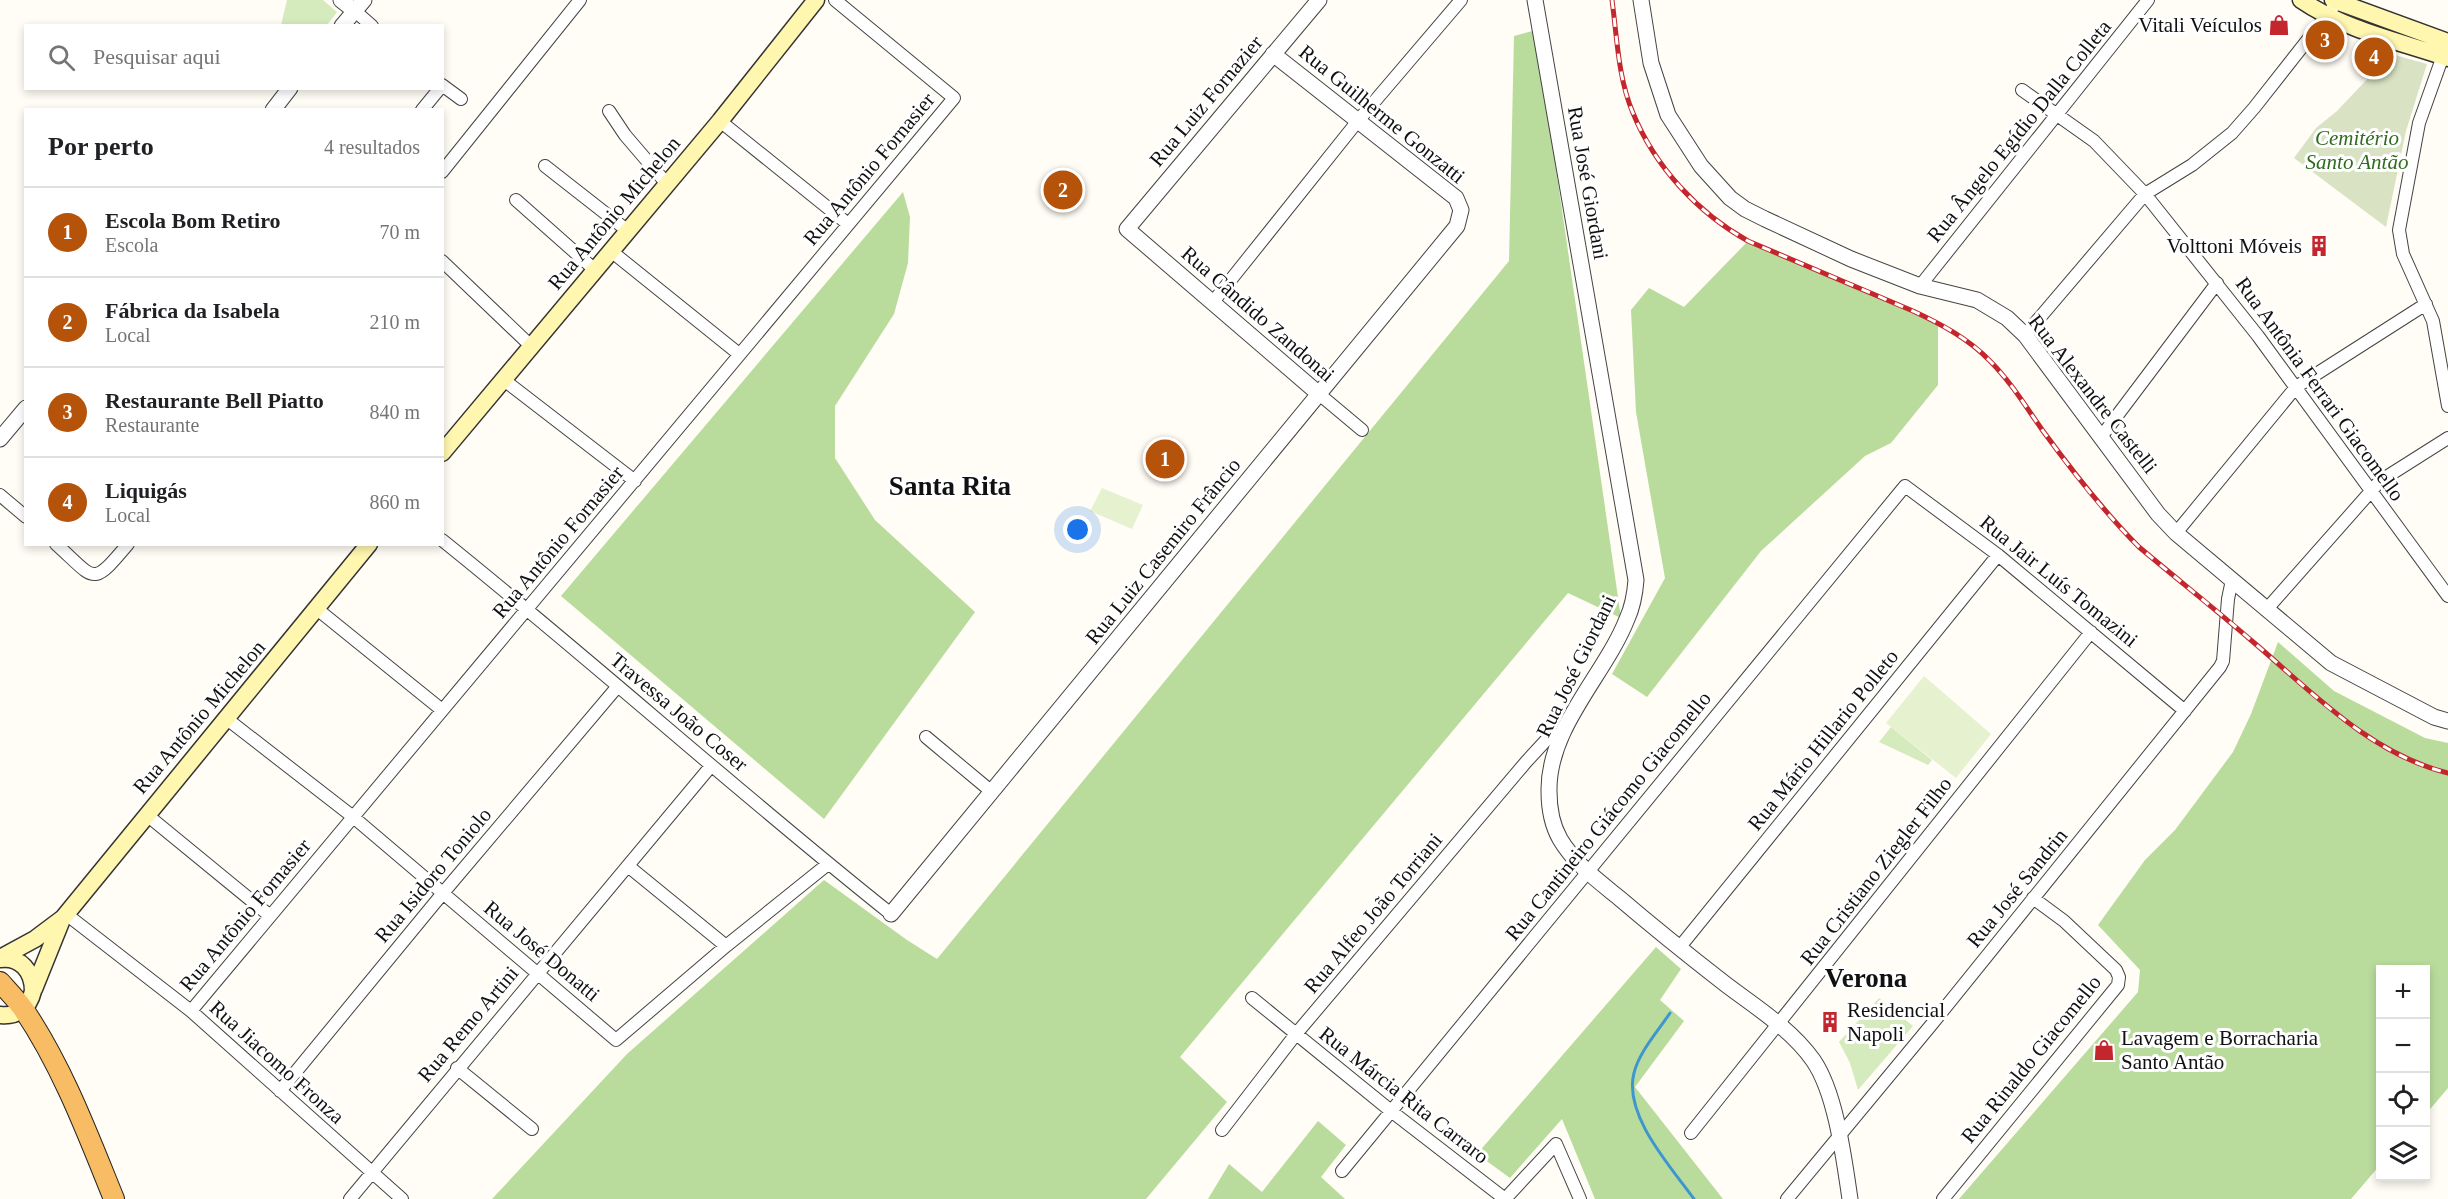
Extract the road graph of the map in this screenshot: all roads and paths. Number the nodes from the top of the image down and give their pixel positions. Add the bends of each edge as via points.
1 (341, 0) edge
2 (816, 0) edge
3 (835, 0) edge
4 (1319, 0) edge
5 (1461, 0) edge
6 (1535, 0) edge
7 (2148, 0) edge
8 (2301, 0) edge
9 (579, 1) edge
10 (1646, 4) edge
11 (2335, 4) edge
12 (359, 5) edge
13 (344, 24) edge
14 (371, 24) edge
15 (2447, 50) edge
16 (1273, 54) junction
17 (444, 87) edge
18 (288, 90) edge
19 (439, 90) edge
20 (2022, 90) dead end
21 (461, 99) dead end
22 (275, 108) edge
23 (424, 108) edge
24 (609, 111) dead end
25 (2058, 116) junction
26 (720, 121) junction
27 (1357, 122) junction
28 (545, 166) dead end
29 (444, 170) edge
30 (667, 184) junction
31 (2145, 194) junction
32 (516, 200) dead end
33 (1461, 210) joint
34 (848, 224) junction
35 (1127, 230) joint
36 (628, 231) junction
37 (611, 251) junction
38 (444, 263) edge
39 (596, 270) junction
40 (2217, 283) junction
41 (1920, 286) junction
42 (1213, 302) junction
43 (2426, 304) junction
44 (2025, 335) junction
45 (532, 347) junction
46 (739, 354) junction
47 (504, 380) junction
48 (2296, 387) junction
49 (1319, 394) junction
50 (2448, 406) edge
51 (24, 410) edge
52 (1362, 430) dead end
53 (2101, 437) junction
54 (2448, 438) edge
55 (0, 439) edge
56 (444, 446) edge
57 (635, 481) junction
58 (1905, 486) joint
59 (2370, 491) junction
60 (0, 495) edge
61 (24, 515) edge
62 (2176, 533) junction
63 (444, 542) edge
64 (58, 546) edge
65 (126, 546) edge
66 (367, 546) edge
67 (1998, 555) junction
68 (2232, 580) junction
69 (2448, 596) edge
70 (527, 608) junction
71 (317, 609) junction
72 (2266, 610) junction
73 (2091, 632) junction
74 (618, 686) junction
75 (442, 710) junction
76 (2185, 711) junction
77 (227, 718) junction
78 (2448, 721) edge
79 (1564, 733) junction
80 (926, 737) dead end
81 (711, 766) junction
82 (993, 792) junction
83 (147, 815) junction
84 (352, 816) junction
85 (828, 864) junction
86 (628, 866) junction
87 (1587, 872) junction
88 (443, 893) junction
89 (2033, 898) junction
90 (891, 914) joint
91 (269, 915) junction
92 (64, 916) junction
93 (726, 946) junction
94 (1679, 948) junction
95 (0, 959) edge
96 (537, 972) junction
97 (0, 982) edge
98 (33, 991) junction
99 (1252, 998) dead end
100 (24, 1009) junction
101 (191, 1011) junction
102 (0, 1015) edge
103 (1779, 1025) junction
104 (1296, 1034) junction
105 (457, 1068) junction
106 (280, 1090) junction
107 (1391, 1111) junction
108 (532, 1129) dead end
109 (1222, 1130) dead end
110 (1690, 1133) dead end
111 (1840, 1133) junction
112 (372, 1171) junction
113 (1342, 1171) dead end
114 (114, 1199) edge
115 (350, 1199) edge
116 (402, 1199) edge
117 (1505, 1199) edge
118 (1580, 1199) edge
119 (1787, 1199) edge
120 (1850, 1199) edge
121 (1943, 1199) edge

1 - 12 street
2 - 26 main road, Rua Antônio Michelon
3 - 34 street, Rua Antônio Fornasier via 954,98
4 - 16 street, Rua Luiz Fornazier
5 - 27 street
6 - 79 street, Rua José Giordani via 1636,579 1627,621
7 - 25 street, Rua Ângelo Egídio Dalla Colleta
8 - 11 main road
9 - 29 street
10 - 41 street, Rua Alexandre Castelli via 1651,63 1668,115 1716,184 1744,209 1824,248
11 - 15 main road via 2369,33
11 - 31 street via 2232,133 2192,165
12 - 13 street
12 - 14 street
15 - 43 street via 2419,123 2399,230 2403,254
16 - 27 street, Rua Guilherme Gonzatti
16 - 35 street, Rua Luiz Fornazier
17 - 21 street
18 - 22 street
19 - 23 street
20 - 25 street, Rua Antônia Ferrari Giacomello
24 - 30 street
25 - 31 street, Rua Antônia Ferrari Giacomello via 2094,141
25 - 41 street, Rua Ângelo Egídio Dalla Colleta
26 - 30 main road, Rua Antônio Michelon
26 - 34 street
27 - 33 street, Rua Guilherme Gonzatti via 1456,198
27 - 42 street
28 - 36 street
30 - 36 main road, Rua Antônio Michelon
31 - 40 street, Rua Antônia Ferrari Giacomello
31 - 44 street
32 - 39 street
33 - 49 street, Rua Luiz Casemiro Frâncio via 1457,226
34 - 46 street, Rua Antônio Fornasier
35 - 42 street, Rua Cândido Zandonai
36 - 37 main road, Rua Antônio Michelon
37 - 39 main road, Rua Antônio Michelon
37 - 46 street
38 - 45 street
39 - 45 main road, Rua Antônio Michelon
40 - 48 street, Rua Antônia Ferrari Giacomello
40 - 53 street
41 - 44 street, Rua Alexandre Castelli via 1977,300 2007,318
42 - 49 street, Rua Cândido Zandonai
43 - 48 street
43 - 50 street via 2437,339
44 - 53 street, Rua Alexandre Castelli
45 - 47 main road, Rua Antônio Michelon
46 - 57 street, Rua Antônio Fornasier
47 - 56 main road, Rua Antônio Michelon
47 - 57 street
48 - 59 street, Rua Antônia Ferrari Giacomello
48 - 62 street
49 - 52 street, Rua Cândido Zandonai
49 - 82 street, Rua Luiz Casemiro Frâncio
51 - 55 street
53 - 62 street, Rua Alexandre Castelli
54 - 59 street
57 - 70 street, Rua Antônio Fornasier
58 - 67 street, Rua Jair Luís Tomazini
58 - 87 street, Rua Cantineiro Giácomo Giacomello
59 - 69 street, Rua Antônia Ferrari Giacomello
59 - 72 street
60 - 61 street
62 - 68 street, Rua Alexandre Castelli
63 - 70 street, Travessa João Coser
64 - 65 street via 90,574 99,575
66 - 71 main road, Rua Antônio Michelon
67 - 73 street, Rua Jair Luís Tomazini
67 - 94 street, Rua Mário Hillario Polleto
68 - 72 street, Rua Alexandre Castelli
68 - 76 street, Rua José Sandrin via 2223,661
70 - 74 street, Travessa João Coser
70 - 75 street, Rua Antônio Fornasier
71 - 75 street
71 - 77 main road, Rua Antônio Michelon
72 - 78 street, Rua Alexandre Castelli via 2331,663
73 - 76 street, Rua Jair Luís Tomazini
73 - 103 street, Rua Cristiano Ziegler Filho
74 - 81 street, Travessa João Coser
74 - 88 street, Rua Isidoro Toniolo
75 - 84 street, Rua Antônio Fornasier
76 - 89 street, Rua José Sandrin
77 - 83 main road, Rua Antônio Michelon
77 - 84 street, Rua José Donatti
79 - 87 street, Rua José Giordani via 1549,789 1551,815 1560,839
79 - 104 street, Rua Alfeo João Torriani via 1549,737 1526,762
80 - 82 street
81 - 85 street, Travessa João Coser
81 - 86 street, Rua Remo Artini
82 - 90 street, Rua Luiz Casemiro Frâncio
83 - 91 street
83 - 92 main road, Rua Antônio Michelon
84 - 88 street, Rua José Donatti
84 - 91 street, Rua Antônio Fornasier
85 - 90 street, Travessa João Coser
85 - 93 street, Rua José Donatti
86 - 93 street
86 - 96 street, Rua Remo Artini
87 - 94 street, Rua José Giordani
87 - 107 street, Rua Cantineiro Giácomo Giacomello
88 - 96 street, Rua José Donatti
88 - 106 street, Rua Isidoro Toniolo
89 - 111 street, Rua José Sandrin
89 - 121 street, Rua Rinaldo Giacomello via 2116,970 2118,985
91 - 101 street, Rua Antônio Fornasier
92 - 95 main road
92 - 98 main road
92 - 101 street, Rua Jiacomo Fronza
93 - 96 street, Rua José Donatti via 616,1040
94 - 103 street, Rua José Giordani
95 - 98 main road via 24,965 30,973
96 - 105 street, Rua Remo Artini
97 - 100 highway
98 - 100 main road
99 - 104 street, Rua Márcia Rita Carraro
100 - 102 main road
100 - 114 highway via 74,1103
101 - 106 street, Rua Jiacomo Fronza
103 - 110 street, Rua Cristiano Ziegler Filho
103 - 111 street, Rua José Giordani via 1814,1062
104 - 107 street, Rua Márcia Rita Carraro
104 - 109 street, Rua Alfeo João Torriani
105 - 108 street
105 - 112 street, Rua Remo Artini
106 - 112 street, Rua Jiacomo Fronza
107 - 113 street, Rua Cantineiro Giácomo Giacomello
107 - 117 street, Rua Márcia Rita Carraro
111 - 119 street, Rua José Sandrin
111 - 120 street, Rua José Giordani
112 - 115 street, Rua Remo Artini
112 - 116 street, Rua Jiacomo Fronza
117 - 118 street via 1556,1144

